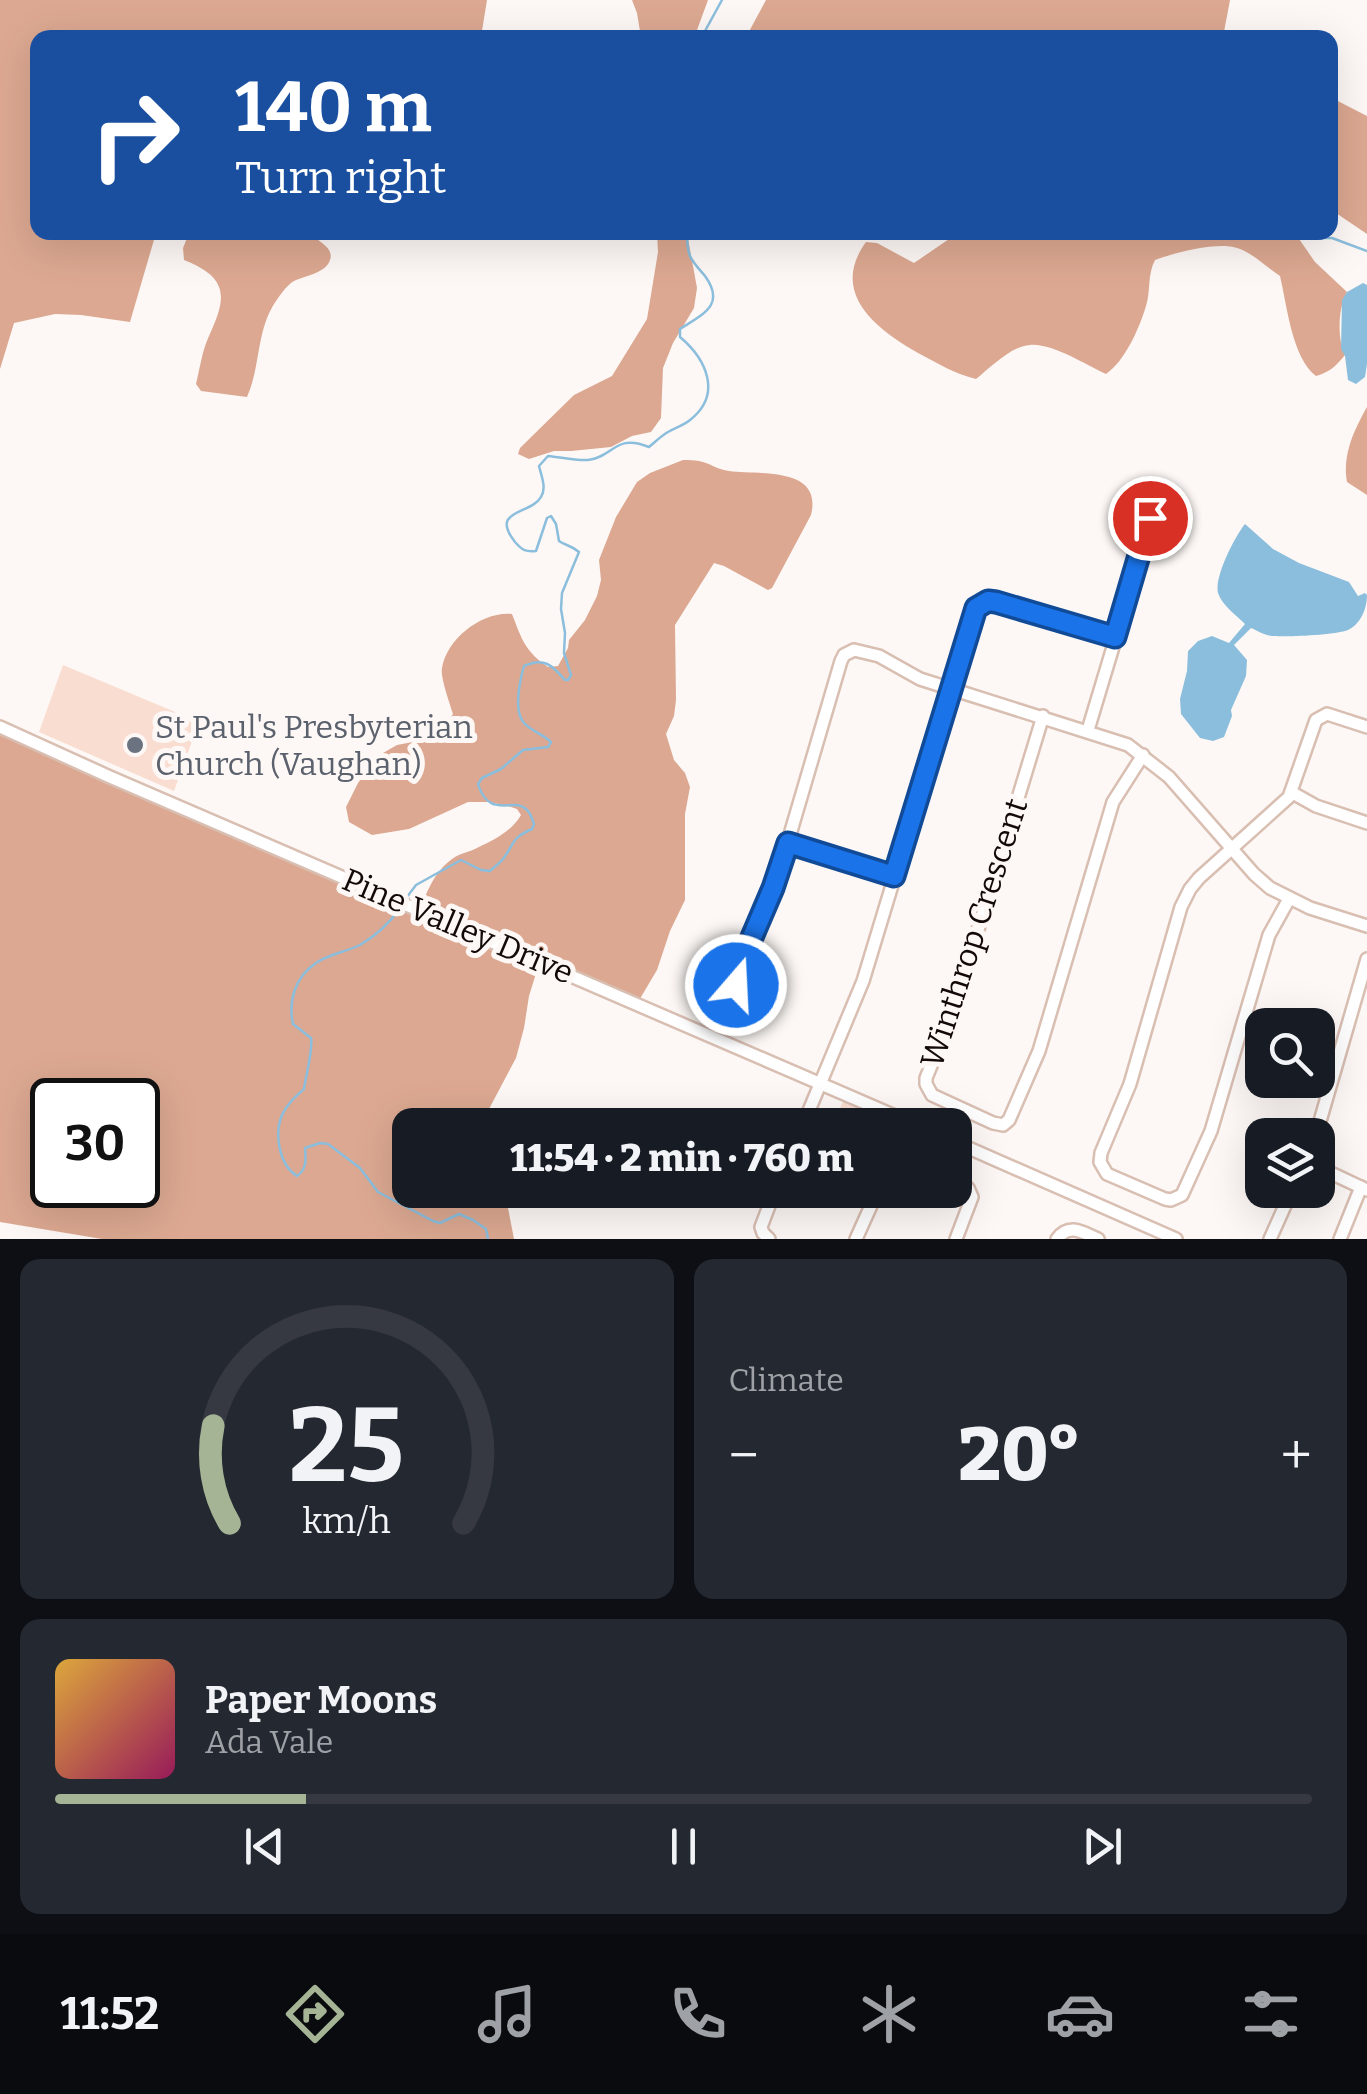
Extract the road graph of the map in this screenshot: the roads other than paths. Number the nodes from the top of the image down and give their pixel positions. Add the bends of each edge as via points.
1 (1145, 505) dead end
2 (1115, 637) junction
3 (950, 689) junction
4 (1043, 716) junction
5 (0, 727) edge
6 (1367, 727) edge
7 (1088, 730) junction
8 (1144, 755) junction
9 (1292, 792) junction
10 (1367, 822) edge
11 (788, 843) junction
12 (1231, 850) junction
13 (894, 876) junction
14 (1289, 899) junction
15 (1367, 926) edge
16 (1367, 959) edge
17 (738, 1000) dead end
18 (820, 1083) junction
19 (809, 1108) edge
20 (877, 1108) edge
21 (1321, 1118) edge
22 (972, 1149) edge
23 (1335, 1175) edge
24 (1364, 1189) edge
25 (768, 1208) edge
26 (870, 1208) edge
27 (968, 1208) edge
28 (1284, 1208) edge
29 (769, 1239) edge
30 (856, 1239) edge
31 (956, 1239) edge
32 (1057, 1239) edge
33 (1098, 1239) edge
34 (1176, 1239) edge
35 (1270, 1239) edge
36 (1340, 1239) edge

1 - 2 street via 1150,524
2 - 3 street via 988,601 976,608
2 - 7 street
3 - 4 street
3 - 11 street via 875,654 844,655
3 - 13 street
4 - 7 street
4 - 8 street, Winthrop Crescent via 952,1015 926,1078 932,1095 993,1124 1009,1120 1036,1059 1114,802
5 - 18 street, Pine Valley Drive
6 - 9 street via 1327,714 1316,720
7 - 8 street
8 - 12 street
9 - 10 street
9 - 12 street
11 - 13 street
11 - 17 street via 738,970
12 - 14 street
12 - 14 street via 1199,878 1181,907 1130,1084 1101,1154 1108,1174 1164,1200 1182,1195 1211,1130 1269,935
13 - 18 street via 863,981
14 - 15 street
16 - 21 street
18 - 19 street
18 - 20 street, Pine Valley Drive
22 - 34 street
23 - 24 street
24 - 36 street
25 - 29 street via 761,1227
26 - 30 street
27 - 31 street
28 - 35 street
32 - 33 street via 1071,1228

